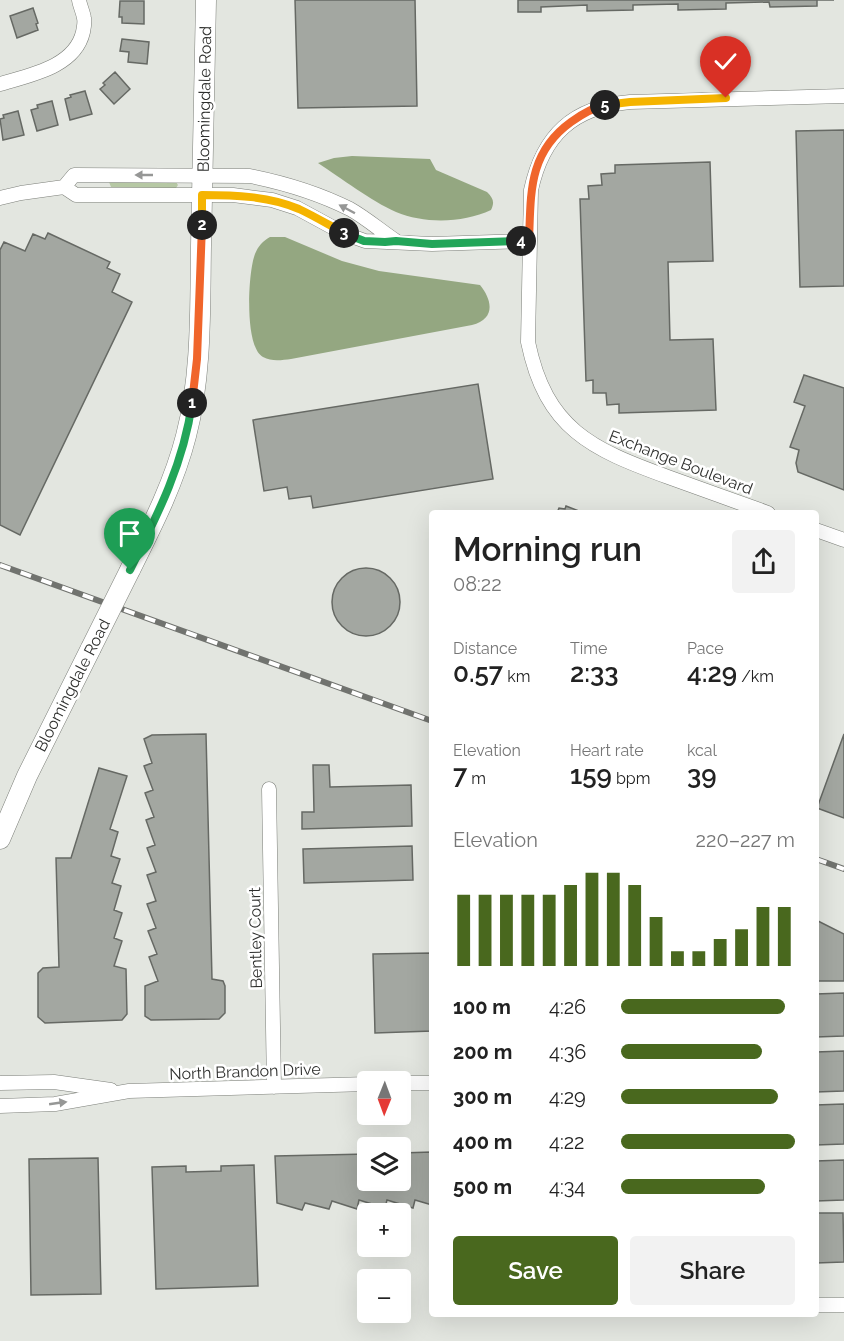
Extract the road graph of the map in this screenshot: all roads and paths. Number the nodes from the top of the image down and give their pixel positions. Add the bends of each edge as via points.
1 (79, 0) edge
2 (206, 0) edge
3 (0, 84) edge
4 (844, 96) edge
5 (203, 174) junction
6 (102, 175) junction
7 (64, 186) junction
8 (101, 195) junction
9 (202, 195) junction
10 (0, 198) edge
11 (396, 241) junction
12 (529, 241) junction
13 (760, 510) edge
14 (819, 531) edge
15 (844, 540) edge
16 (268, 789) dead end
17 (0, 839) edge
18 (0, 1083) edge
19 (411, 1083) edge
20 (429, 1083) edge
21 (357, 1084) edge
22 (274, 1087) junction
23 (123, 1092) junction
24 (0, 1106) edge
25 (819, 1305) edge
26 (844, 1305) edge

1 - 3 street via 85,20 74,52 36,74
2 - 5 main road, Bloomingdale Road
4 - 12 street, Exchange Boulevard via 630,102 590,110 549,142 536,168
5 -> 6 street
5 - 9 main road, Bloomingdale Road
11 -> 5 street via 352,210 300,188 250,176
6 - 7 street via 74,175
6 - 8 street
7 - 8 street via 76,195
7 - 10 street
8 - 9 street
9 - 11 street via 272,201 297,208 364,241
9 - 17 main road, Bloomingdale Road, bridge via 197,359 182,452 167,493 27,776
11 - 12 street
12 - 13 street, Exchange Boulevard via 528,342 544,392 565,423 590,444 615,457
14 - 15 street
16 - 22 street, Bentley Court
18 - 23 street, North Brandon Drive via 54,1082
19 - 20 street
21 - 22 street, North Brandon Drive
22 - 23 street, North Brandon Drive
24 -> 23 street, North Brandon Drive via 55,1104
25 - 26 street

